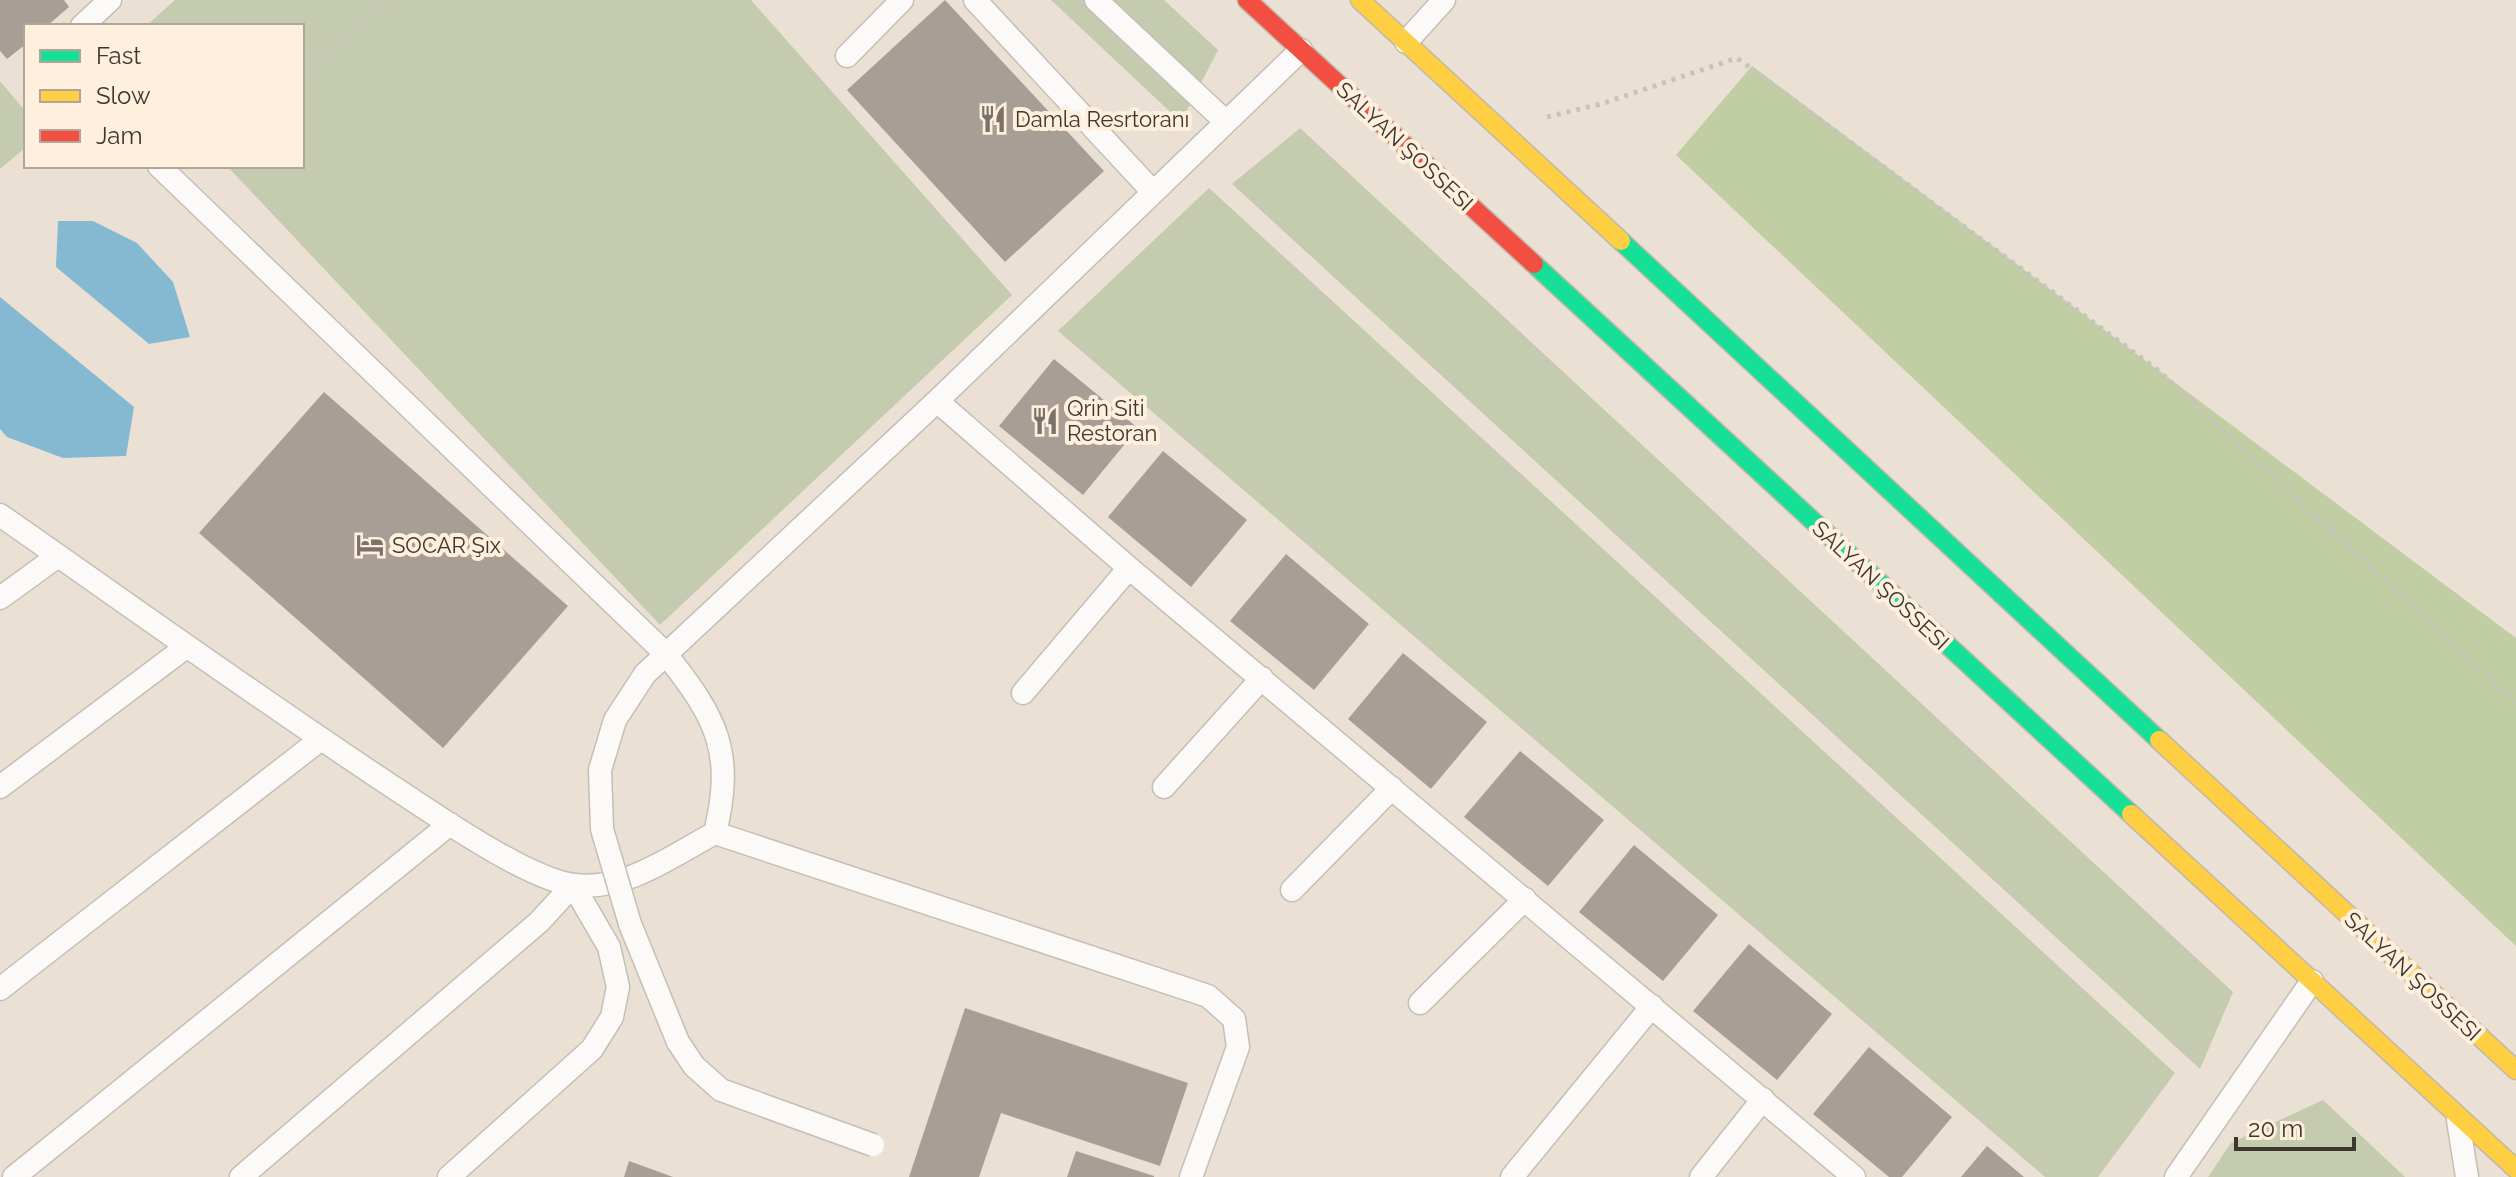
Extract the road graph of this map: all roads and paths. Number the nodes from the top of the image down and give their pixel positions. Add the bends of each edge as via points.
1 (110, 0) edge
2 (386, 0) edge
3 (902, 0) edge
4 (975, 0) edge
5 (1096, 0) edge
6 (1247, 0) edge
7 (1360, 0) edge
8 (1444, 0) edge
9 (84, 24) edge
10 (1406, 42) junction
11 (1301, 50) junction
12 (847, 56) dead end
13 (304, 73) edge
14 (1226, 122) junction
15 (1499, 128) junction
16 (161, 168) edge
17 (1153, 192) junction
18 (937, 401) junction
19 (0, 515) edge
20 (58, 556) junction
21 (1129, 568) junction
22 (0, 598) edge
23 (186, 647) junction
24 (665, 653) junction
25 (1262, 678) junction
26 (1023, 693) dead end
27 (2516, 702) edge
28 (321, 739) junction
29 (0, 787) edge
30 (1164, 787) dead end
31 (1392, 788) junction
32 (450, 824) junction
33 (715, 833) junction
34 (573, 885) junction
35 (1292, 890) dead end
36 (1525, 899) junction
37 (2312, 981) junction
38 (0, 989) edge
39 (1420, 1003) dead end
40 (1652, 1006) junction
41 (2516, 1070) edge
42 (1763, 1099) junction
43 (2457, 1115) junction
44 (873, 1145) dead end
45 (2516, 1169) edge
46 (14, 1177) edge
47 (241, 1177) edge
48 (449, 1177) edge
49 (1191, 1177) edge
50 (1512, 1177) edge
51 (1701, 1177) edge
52 (1854, 1177) edge
53 (2176, 1177) edge
54 (2467, 1177) edge

1 - 9 lane
2 - 13 path
3 - 12 lane
4 - 17 lane
5 - 14 lane
6 - 11 highway, SALYAN ŞOSSESI
7 - 10 highway, SALYAN ŞOSSESI
8 - 10 lane
10 - 15 highway, SALYAN ŞOSSESI
11 - 14 lane
11 - 37 highway, SALYAN ŞOSSESI
14 - 17 lane
15 - 27 path via 1601,104 1737,58 2159,371
15 - 41 highway, SALYAN ŞOSSESI
16 - 24 lane
17 - 18 lane
18 - 21 lane
18 - 24 lane
19 - 20 lane
20 - 22 lane
20 - 23 lane
21 - 25 lane
21 - 26 lane
23 - 28 lane
23 - 29 lane
24 - 33 lane via 714,724 724,761
24 - 44 lane, bridge via 615,720 600,770 602,829 630,924 678,1042 694,1066 721,1090
25 - 30 lane
25 - 31 lane
28 - 32 lane
28 - 38 lane
31 - 35 lane
31 - 36 lane
32 - 34 lane via 543,875
32 - 46 lane
33 - 34 lane via 629,878
33 - 49 lane via 1208,996 1234,1019 1238,1047
34 - 47 lane via 539,922
34 - 48 lane via 609,947 618,987 612,1017 592,1049
36 - 39 lane
36 - 40 lane
37 - 43 highway, SALYAN ŞOSSESI
37 - 53 lane
40 - 42 lane
40 - 50 lane
42 - 51 lane
42 - 52 lane
43 - 45 highway, SALYAN ŞOSSESI
43 - 54 lane

